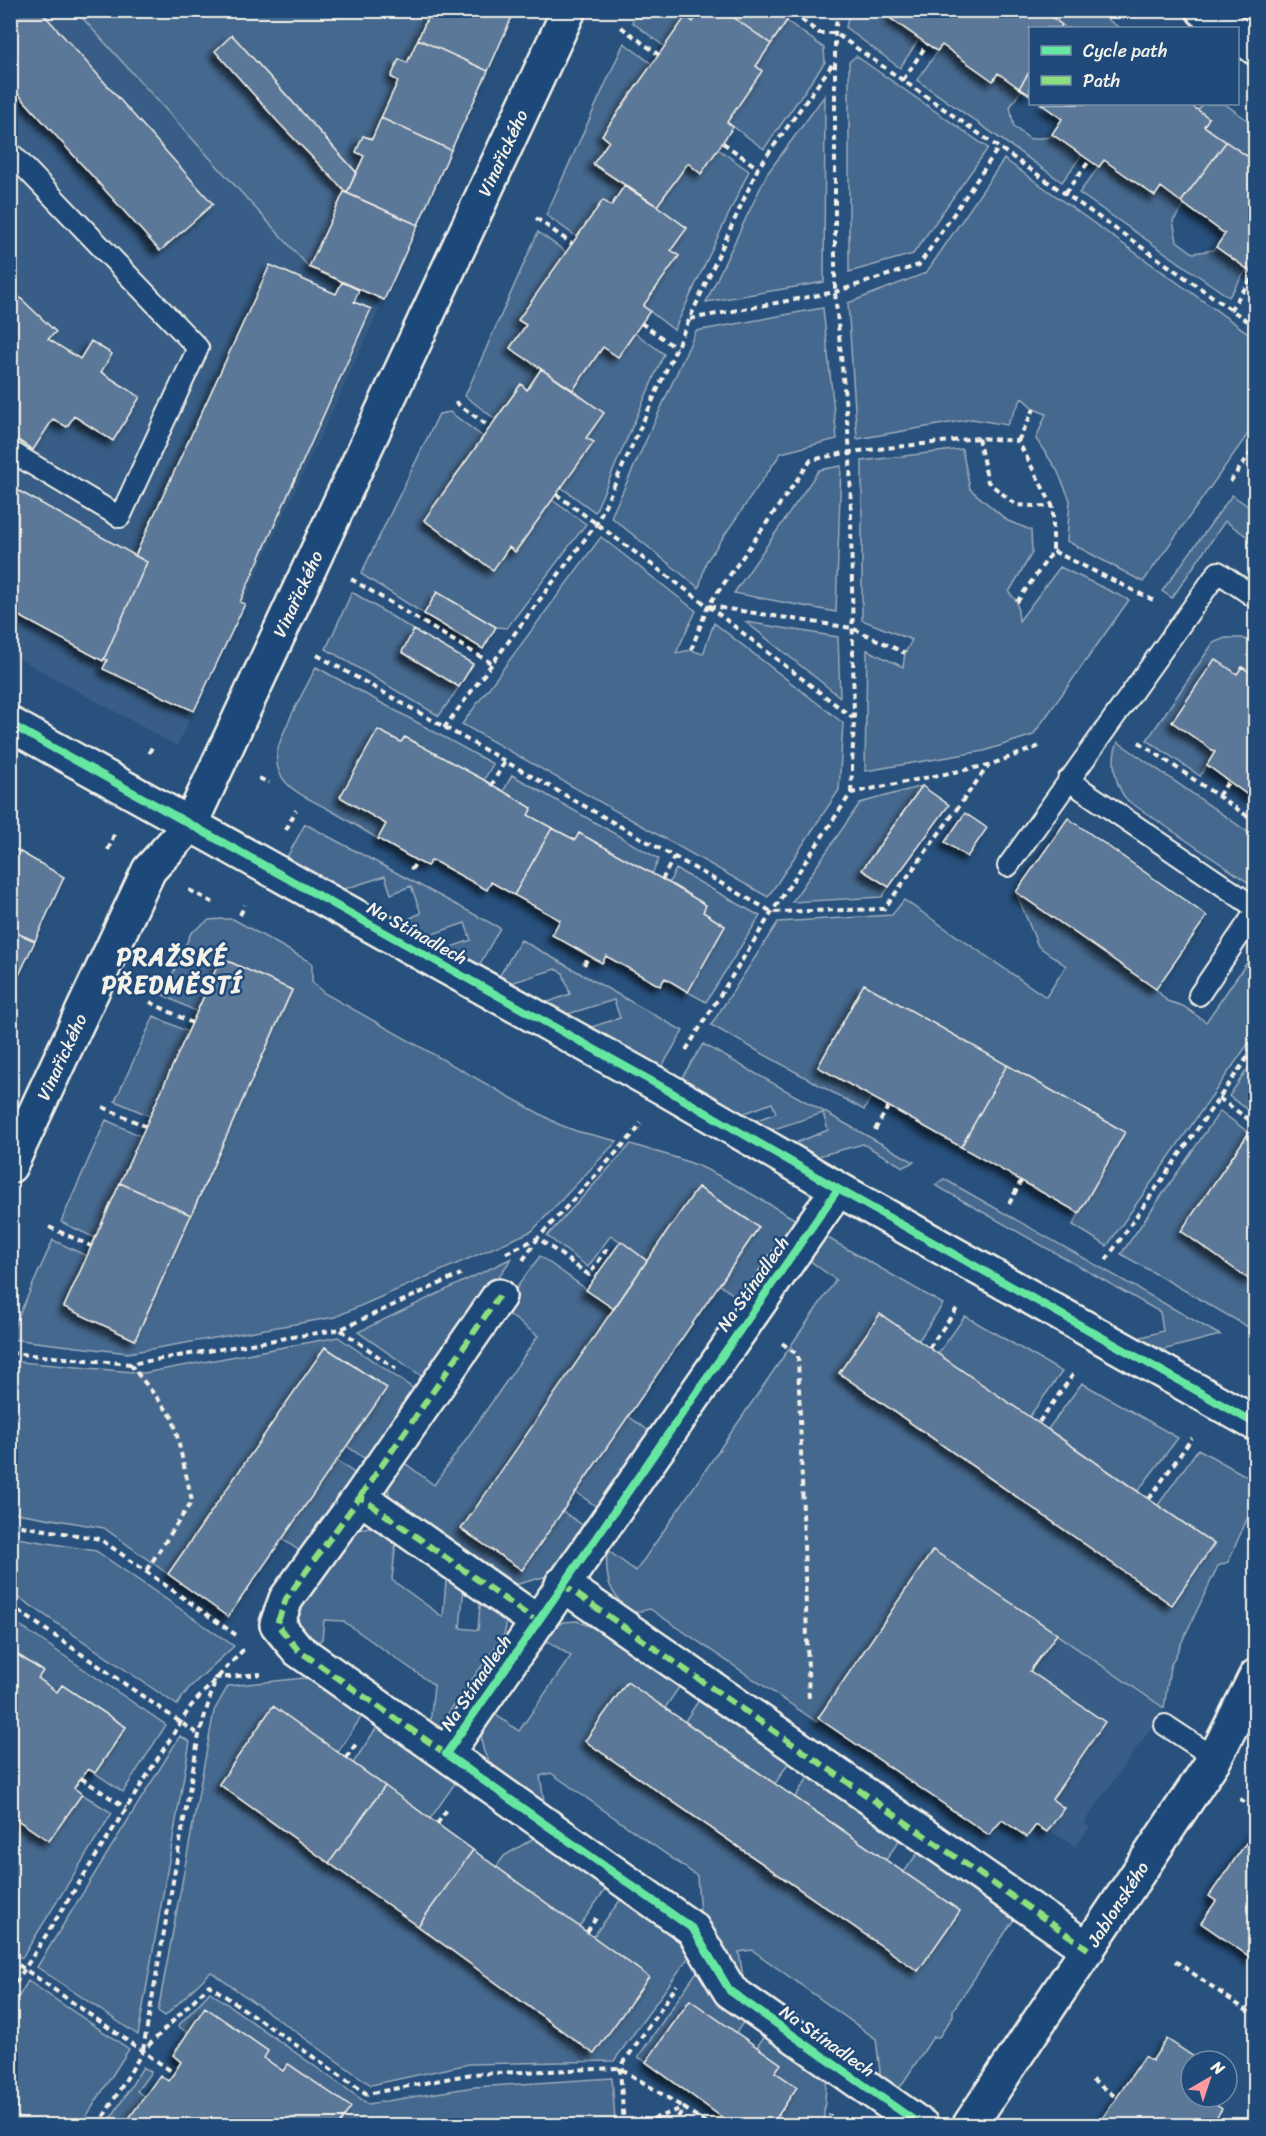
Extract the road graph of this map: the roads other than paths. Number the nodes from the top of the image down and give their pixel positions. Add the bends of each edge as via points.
1 (569, 10) edge
2 (1203, 10) edge
3 (1227, 27) edge
4 (1239, 36) edge
5 (1256, 48) edge
6 (10, 152) edge
7 (10, 451) edge
8 (1256, 598) edge
9 (10, 724) edge
10 (1068, 780) junction
11 (190, 825) junction
12 (1008, 866) dead end
13 (1256, 910) edge
14 (1199, 995) dead end
15 (10, 1166) edge
16 (838, 1190) junction
17 (499, 1296) dead end
18 (1256, 1424) edge
19 (360, 1497) junction
20 (562, 1584) junction
21 (536, 1621) junction
22 (1256, 1676) edge
23 (1165, 1725) dead end
24 (446, 1754) junction
25 (1215, 1758) junction
26 (1088, 1949) junction
27 (922, 2126) edge
28 (969, 2126) edge

1 - 11 street, Vinařického
2 - 3 street
4 - 5 street
6 - 7 lane via 198,348 120,517
8 - 10 lane via 1218,572
9 - 11 street, Na Stínadlech
10 - 12 lane
10 - 13 lane
11 - 15 street, Vinařického via 149,870
11 - 16 street, Na Stínadlech
13 - 14 lane
16 - 18 street, Na Stínadlech
16 - 20 street, Na Stínadlech
17 - 19 street
19 - 21 street
19 - 24 street via 286,1599 277,1624 298,1650
20 - 21 street, Na Stínadlech
20 - 26 street
21 - 24 street, Na Stínadlech
22 - 25 street, Jablonského
23 - 25 lane
24 - 27 street, Na Stínadlech via 693,1929 730,1990
25 - 26 street, Jablonského
26 - 28 street, Jablonského

